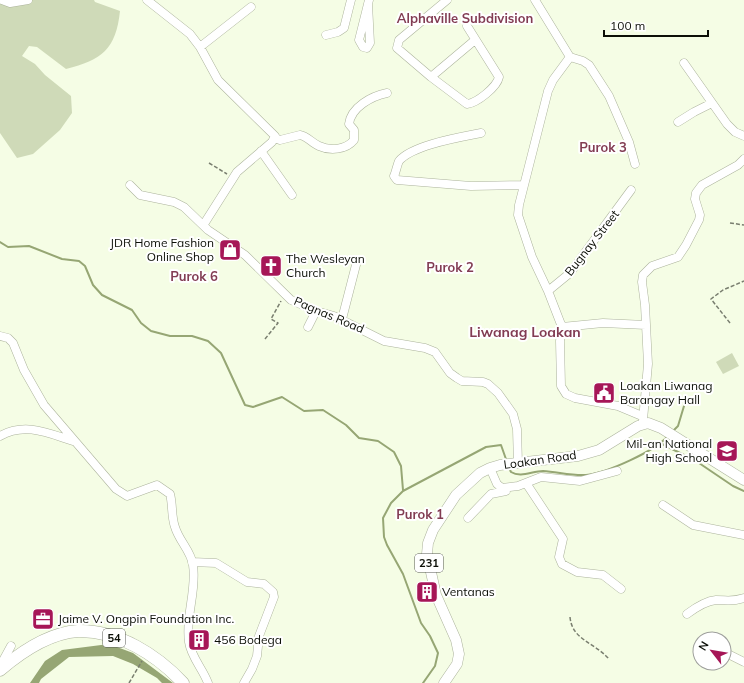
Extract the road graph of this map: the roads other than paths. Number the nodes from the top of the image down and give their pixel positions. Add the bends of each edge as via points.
1 (2, 0) edge
2 (28, 0) edge
3 (147, 0) edge
4 (351, 0) edge
5 (535, 0) edge
6 (443, 1) edge
7 (251, 7) dead end
8 (467, 26) dead end
9 (326, 35) dead end
10 (475, 40) junction
11 (200, 47) junction
12 (570, 57) junction
13 (684, 63) dead end
14 (430, 77) junction
15 (387, 93) dead end
16 (712, 104) junction
17 (678, 122) dead end
18 (481, 133) dead end
19 (744, 136) edge
20 (275, 138) junction
21 (261, 152) junction
22 (744, 158) edge
23 (635, 164) dead end
24 (130, 185) dead end
25 (524, 185) junction
26 (631, 190) dead end
27 (292, 195) dead end
28 (204, 224) junction
29 (357, 261) dead end
30 (548, 291) junction
31 (316, 311) junction
32 (342, 319) junction
33 (646, 325) junction
34 (308, 327) dead end
35 (562, 327) junction
36 (2, 335) edge
37 (643, 420) junction
38 (0, 436) edge
39 (74, 441) junction
40 (517, 464) junction
41 (495, 467) junction
42 (617, 471) dead end
43 (744, 480) edge
44 (522, 484) junction
45 (663, 505) dead end
46 (468, 518) dead end
47 (744, 535) edge
48 (192, 562) junction
49 (621, 589) dead end
50 (744, 598) edge
51 (687, 614) dead end
52 (11, 646) dead end
53 (732, 656) edge
54 (744, 662) edge
55 (0, 666) edge
56 (0, 670) edge
57 (183, 683) edge
58 (208, 683) edge
59 (244, 683) edge
60 (444, 683) edge

1 - 2 street via 10,3
3 - 11 street via 190,34
4 - 9 street via 344,28
5 - 12 street
6 - 14 street via 397,44 399,51
7 - 11 street
8 - 10 street
10 - 14 street
10 - 14 street via 498,74 499,80 495,85 474,102 467,104
11 - 20 street via 218,80 274,134
12 - 23 street via 589,65 609,96 630,142
12 - 25 street via 550,86
13 - 16 street
15 - 20 street via 375,96 354,112 350,124 354,130 354,140 348,146 327,149 300,135 280,140
16 - 17 street
16 - 19 street via 731,129
18 - 25 street via 432,144 411,153 399,161 394,176 397,180 471,186
20 - 21 street
21 - 27 street
21 - 28 street via 237,172
22 - 33 street via 738,165 702,185 696,193 695,199 700,215 698,225 678,257 652,266 643,275
24 - 28 street, Pagnas Road via 140,195 174,202 184,207
25 - 30 street via 518,215 532,257
26 - 30 street, Bugnay Street via 570,273
28 - 31 street, Pagnas Road via 245,255 284,294
29 - 32 street
30 - 35 street
31 - 32 street, Pagnas Road
31 - 34 street
32 - 40 street, Pagnas Road via 384,341 436,352 450,373 462,381 488,384 513,414
33 - 35 street via 603,323
33 - 37 street via 648,364
35 - 37 street via 561,386 566,394 618,406
36 - 39 street via 15,346 24,370 44,406
37 - 40 main road, Loakan Road via 599,450 578,456
37 - 43 main road via 661,428
38 - 39 street via 9,431 28,428
39 - 48 street via 123,495 132,496 157,485 168,491 175,527
40 - 41 main road, Loakan Road
41 - 44 street via 497,484 502,488
41 - 60 main road, Loakan Road / 231 via 480,473 456,495 439,518 428,543 427,554 436,595 456,640 459,654 457,664
42 - 44 street via 580,481 541,477
44 - 46 street via 510,490 490,494
44 - 49 street via 562,539 559,557 562,564 577,572 603,575
45 - 47 street via 693,525
48 - 58 street via 194,585 188,641
48 - 59 street via 216,563 247,582 264,584 274,592 260,636 257,656
50 - 51 street via 729,602 714,600 698,606
52 - 55 street
53 - 54 street
56 - 57 highway, 54 via 41,642 79,631 117,638 134,645 163,664

